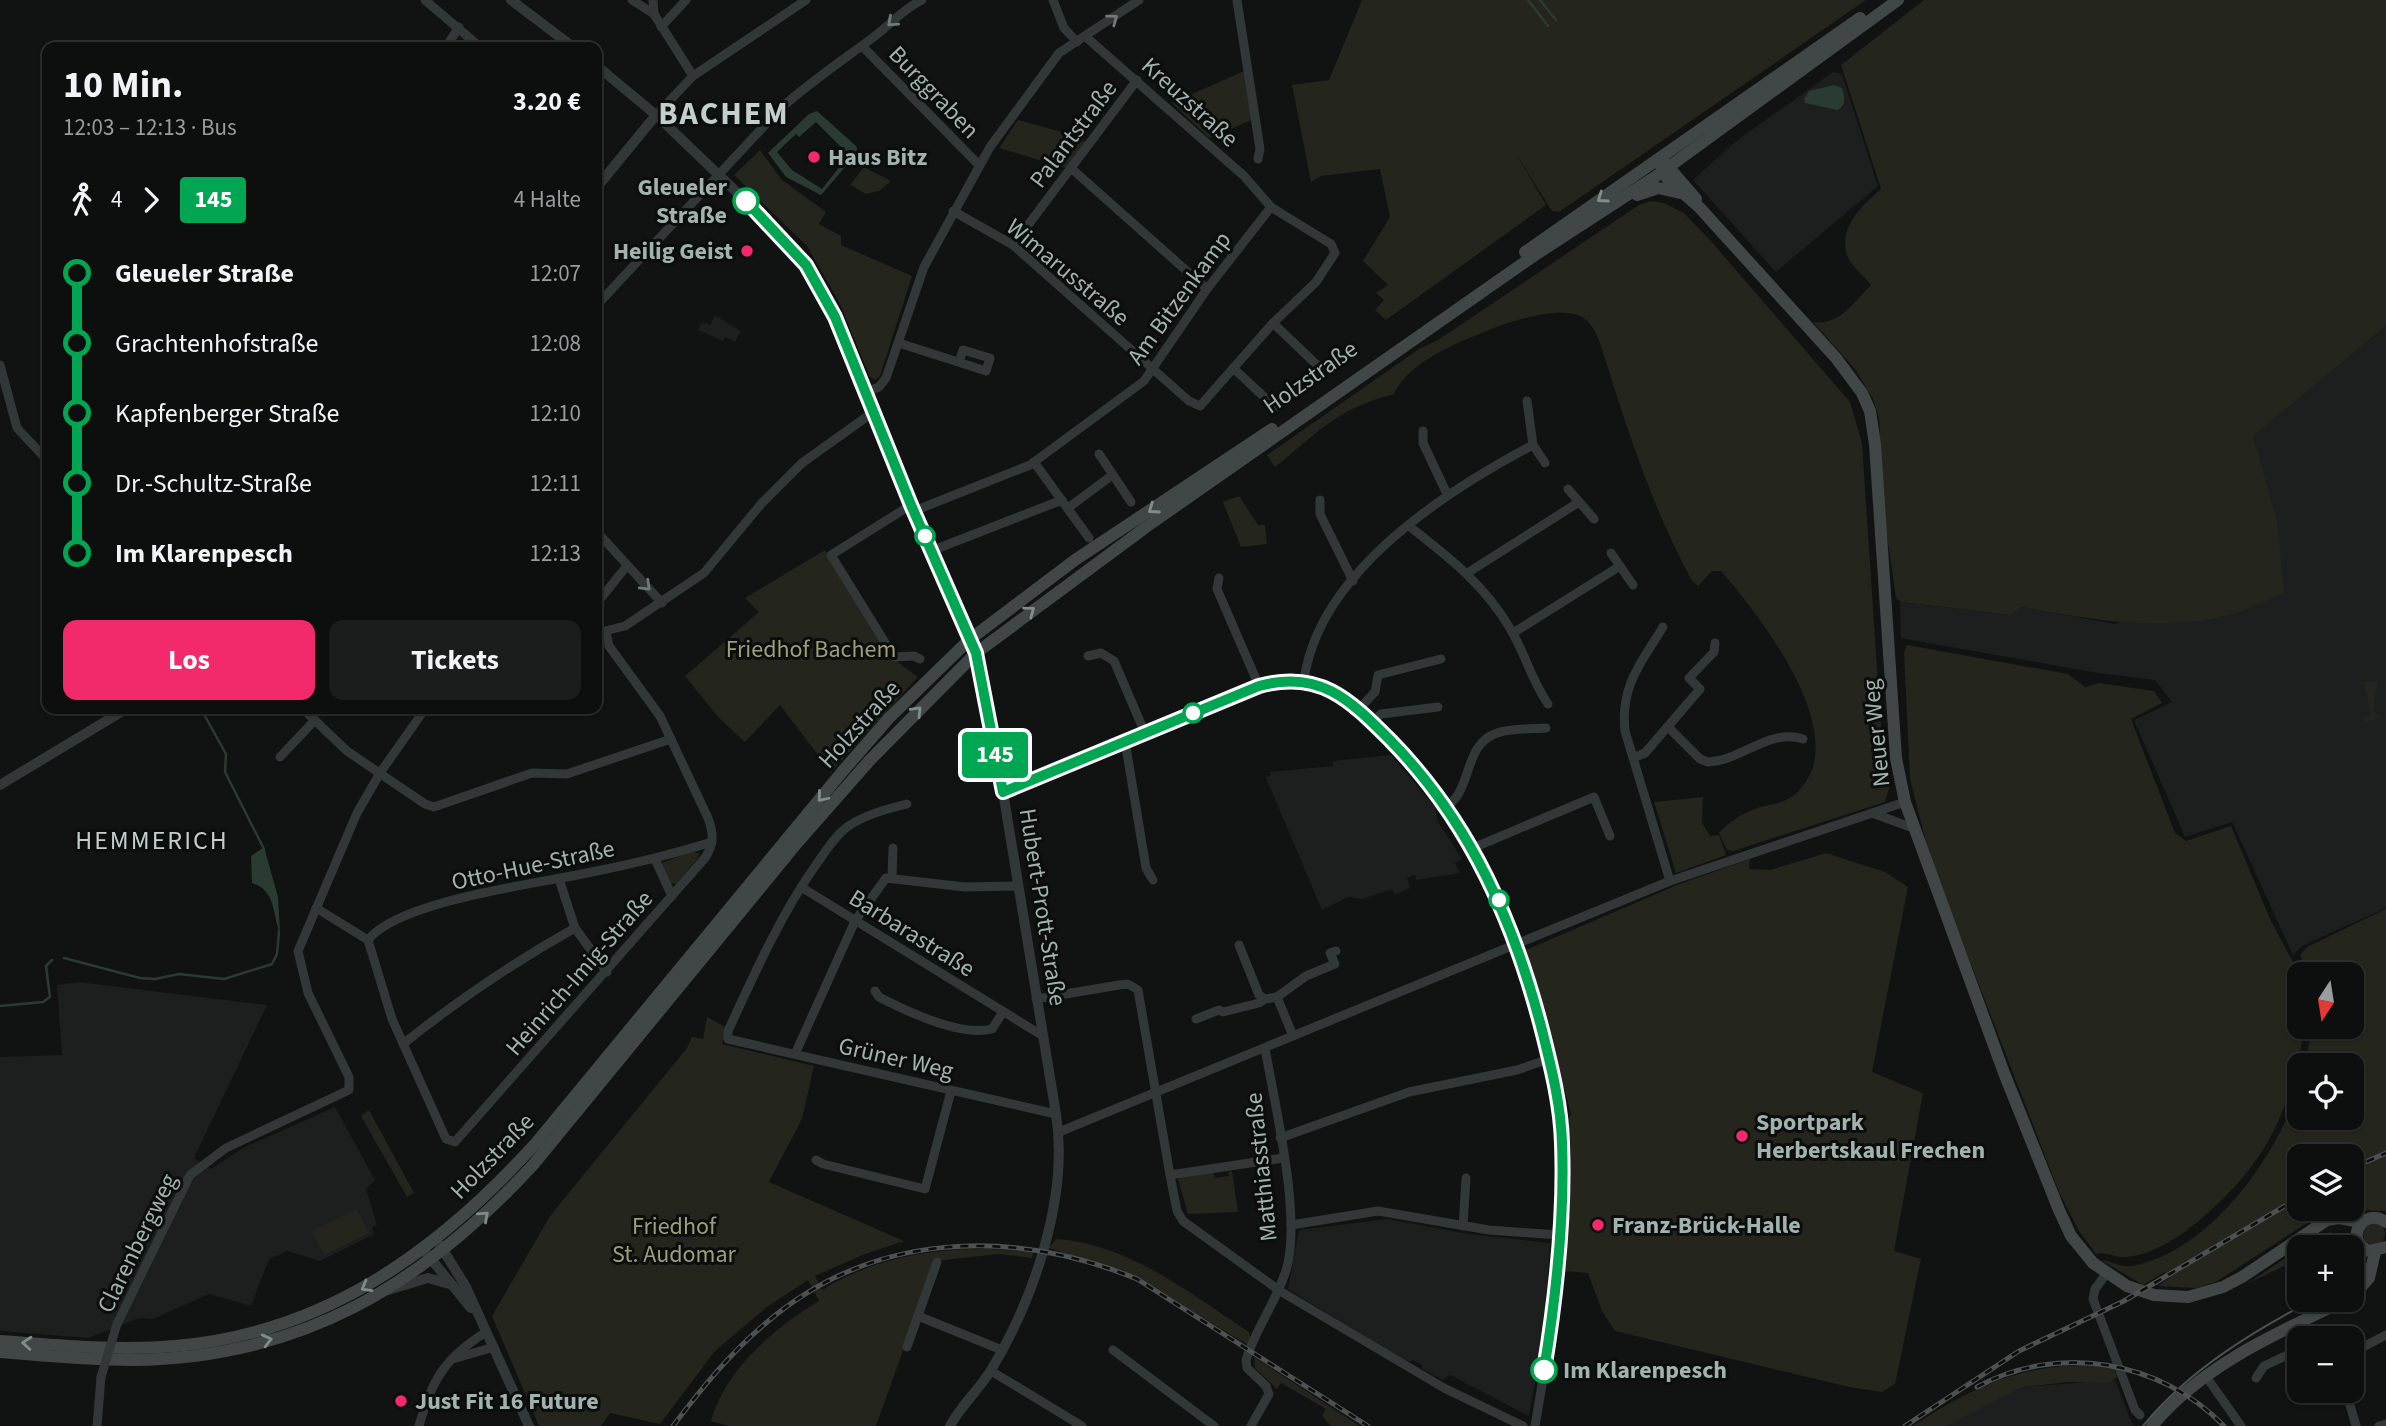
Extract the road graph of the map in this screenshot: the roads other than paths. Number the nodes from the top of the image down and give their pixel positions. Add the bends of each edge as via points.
1 (425, 0) edge
2 (511, 0) edge
3 (632, 0) edge
4 (653, 0) edge
5 (686, 0) edge
6 (806, 0) edge
7 (922, 0) edge
8 (1053, 0) edge
9 (1139, 0) edge
10 (1237, 0) edge
11 (1886, 0) edge
12 (1898, 0) edge
13 (654, 14) junction
14 (459, 27) junction
15 (661, 27) junction
16 (1086, 37) junction
17 (449, 42) edge
18 (475, 42) edge
19 (566, 42) edge
20 (1077, 42) junction
21 (862, 46) junction
22 (602, 70) edge
23 (693, 76) junction
24 (1137, 80) junction
25 (656, 115) junction
26 (1692, 149) junction
27 (1258, 159) dead end
28 (979, 165) junction
29 (1664, 166) junction
30 (1072, 169) junction
31 (718, 175) junction
32 (602, 181) edge
33 (1684, 190) junction
34 (1620, 201) junction
35 (1271, 207) junction
36 (953, 211) junction
37 (1013, 245) junction
38 (1207, 289) junction
39 (602, 300) edge
40 (1273, 323) junction
41 (899, 343) junction
42 (959, 362) dead end
43 (0, 365) edge
44 (1233, 368) junction
45 (1320, 368) dead end
46 (1153, 370) junction
47 (866, 393) junction
48 (1527, 401) dead end
49 (1275, 407) dead end
50 (872, 413) junction
51 (1423, 431) dead end
52 (1533, 445) junction
53 (1099, 454) dead end
54 (42, 455) edge
55 (1034, 462) junction
56 (1545, 463) dead end
57 (1111, 476) junction
58 (1568, 489) dead end
59 (1447, 494) junction
60 (1320, 500) dead end
61 (1130, 502) dead end
62 (1579, 502) junction
63 (1065, 504) junction
64 (912, 508) junction
65 (1594, 519) dead end
66 (1409, 526) junction
67 (602, 538) edge
68 (1089, 538) dead end
69 (931, 551) junction
70 (1611, 553) dead end
71 (1620, 566) junction
72 (626, 567) junction
73 (1469, 572) junction
74 (1219, 578) dead end
75 (1353, 581) junction
76 (1633, 586) dead end
77 (602, 597) edge
78 (662, 603) junction
79 (1663, 627) dead end
80 (602, 633) edge
81 (1513, 633) junction
82 (602, 635) edge
83 (969, 640) junction
84 (1715, 643) dead end
85 (976, 653) junction
86 (1088, 656) dead end
87 (920, 659) dead end
88 (1441, 660) dead end
89 (1304, 680) junction
90 (1259, 686) junction
91 (1548, 704) dead end
92 (1438, 707) dead end
93 (1358, 710) junction
94 (118, 714) edge
95 (308, 714) edge
96 (422, 714) edge
97 (315, 720) junction
98 (1372, 722) junction
99 (1668, 727) junction
100 (1546, 728) dead end
101 (1145, 733) junction
102 (671, 738) junction
103 (1803, 739) dead end
104 (1125, 741) junction
105 (280, 757) dead end
106 (1635, 757) junction
107 (380, 774) junction
108 (0, 785) edge
109 (1003, 792) junction
110 (1905, 802) junction
111 (907, 804) dead end
112 (1446, 807) junction
113 (1872, 813) junction
114 (1913, 828) junction
115 (1610, 836) dead end
116 (712, 842) junction
117 (893, 848) dead end
118 (1473, 848) junction
119 (655, 859) junction
120 (892, 877) junction
121 (559, 879) junction
122 (1153, 880) dead end
123 (1670, 881) junction
124 (1018, 886) junction
125 (801, 887) junction
126 (672, 896) junction
127 (316, 908) junction
128 (855, 921) junction
129 (575, 929) junction
130 (368, 940) junction
131 (1517, 944) junction
132 (1239, 945) dead end
133 (1336, 951) dead end
134 (607, 971) junction
135 (875, 991) dead end
136 (1277, 997) junction
137 (1036, 999) junction
138 (1265, 999) junction
139 (1003, 1012) junction
140 (1196, 1019) dead end
141 (1293, 1036) junction
142 (1043, 1037) junction
143 (403, 1044) junction
144 (1265, 1048) junction
145 (795, 1054) junction
146 (1549, 1059) junction
147 (951, 1091) junction
148 (1156, 1092) junction
149 (1056, 1114) junction
150 (1059, 1132) junction
151 (1280, 1138) junction
152 (1283, 1158) junction
153 (816, 1160) dead end
154 (1170, 1175) junction
155 (1466, 1178) dead end
156 (2361, 1222) junction
157 (2386, 1222) edge
158 (1292, 1225) junction
159 (1463, 1226) junction
160 (1559, 1235) junction
161 (436, 1240) junction
162 (2380, 1249) edge
163 (423, 1250) junction
164 (444, 1251) junction
165 (432, 1260) junction
166 (937, 1262) dead end
167 (2106, 1274) junction
168 (2364, 1284) edge
169 (452, 1286) junction
170 (388, 1290) junction
171 (1280, 1291) junction
172 (2323, 1312) edge
173 (478, 1315) junction
174 (918, 1316) junction
175 (486, 1332) junction
176 (2386, 1335) edge
177 (0, 1341) edge
178 (494, 1347) junction
179 (907, 1347) dead end
180 (2364, 1347) edge
181 (1002, 1350) junction
182 (1113, 1350) dead end
183 (0, 1352) edge
184 (2287, 1355) edge
185 (453, 1359) junction
186 (991, 1371) junction
187 (2205, 1375) junction
188 (2256, 1378) dead end
189 (2349, 1403) edge
190 (2140, 1415) dead end
191 (2386, 1424) edge
192 (97, 1426) edge
193 (419, 1426) edge
194 (529, 1426) edge
195 (950, 1426) edge
196 (1082, 1426) edge
197 (1214, 1426) edge
198 (1251, 1426) edge
199 (1523, 1426) edge
200 (1535, 1426) edge
201 (2152, 1426) edge
202 (2241, 1426) edge
203 (2356, 1426) edge
204 (2379, 1426) edge

1 - 14 street
2 - 19 street
3 - 13 street
4 - 13 street
5 - 15 street
6 - 23 street
7 -> 21 street
8 - 20 street
16 -> 9 street
10 - 27 street
11 - 29 main road, Holzstraße via 1716,119
12 - 26 main road, Holzstraße
13 - 15 street
14 - 17 street
14 - 18 street
15 - 23 street
16 - 20 street
16 - 24 street, Kreuzstraße
20 - 28 street via 1052,60
21 - 28 street, Burggraben
21 - 31 street via 809,83
22 - 25 street
23 - 25 street
24 - 30 street, Palantstraße
24 - 35 street, Kreuzstraße
25 - 31 street
25 - 32 street
26 - 29 main road, Holzstraße
26 - 33 main road via 1685,164
28 - 36 street
29 - 33 main road, Neuer Weg
29 - 34 main road, Holzstraße
29 -> 83 main road, Holzstraße via 1075,560
30 - 37 street, Palantstraße
30 - 38 street
31 - 39 street
31 - 47 street, Hubert-Prott-Straße via 770,224 812,273
33 - 34 main road via 1658,188
33 - 110 main road, Neuer Weg via 1836,358 1870,411 1896,758
85 -> 34 main road, Holzstraße via 1164,514 1535,255
35 - 38 street, Am Bitzenkamp
35 - 40 street via 1335,249 1317,282
36 - 37 street, Wimarusstraße
36 - 41 street via 924,267
37 - 46 street, Wimarusstraße
38 - 46 street, Am Bitzenkamp
40 - 44 street
40 - 45 street
41 - 42 street
41 - 47 street via 883,384
43 - 54 street via 17,428
44 - 46 street, Wimarusstraße via 1200,406
44 - 49 street
46 - 55 street, Am Bitzenkamp
47 - 50 street, Hubert-Prott-Straße
48 - 52 street
50 - 64 street, Hubert-Prott-Straße
50 - 78 street via 802,463 704,573
51 - 59 street via 1423,443
52 - 56 street
52 - 59 street
53 - 57 street
55 - 63 street
55 - 64 street, Am Bitzenkamp
57 - 61 street
57 - 63 street
58 - 62 street
59 - 66 street
60 - 75 street via 1320,514
62 - 65 street
62 - 73 street
63 - 68 street
63 - 69 street
64 - 69 street, Hubert-Prott-Straße
64 - 87 street, Am Bitzenkamp via 831,555 894,657
66 - 73 street
66 - 75 street
67 - 72 street
69 - 83 street, Hubert-Prott-Straße
70 - 71 street
71 - 76 street
71 - 81 street
72 - 77 street
72 -> 78 street
73 - 81 street
74 - 90 street via 1217,589
75 - 89 street via 1314,636
78 - 80 street via 625,626
79 - 106 street via 1624,696 1625,731
81 - 91 street
82 - 102 street
83 - 85 street, Hubert-Prott-Straße
83 -> 161 main road, Holzstraße via 850,763 536,1143
84 - 99 street via 1714,652 1689,678 1700,689
85 - 109 street, Hubert-Prott-Straße
164 -> 85 main road, Holzstraße via 533,1165 797,843 870,760
86 - 101 street via 1101,653 1114,661
88 - 93 street via 1378,675 1375,692
89 - 90 street via 1282,679
89 - 93 street via 1329,689
90 - 101 street
92 - 98 street via 1381,714
93 - 98 street
94 - 108 street
95 - 97 street
96 - 107 street, Clarenbergweg
97 - 105 street
97 - 107 street
98 - 112 street
99 - 103 street via 1708,762 1765,741 1791,735
99 - 106 street via 1645,753
100 - 112 street via 1490,736 1472,758 1460,794
101 - 104 street
102 - 107 street via 567,774 531,773 434,807
102 - 116 street via 708,818
104 - 109 street
104 - 122 street via 1146,868
106 - 123 street
107 - 127 street, Clarenbergweg via 349,830
109 - 124 street, Hubert-Prott-Straße
110 - 113 street
110 - 114 main road, Neuer Weg
111 - 125 street via 849,826
112 - 118 street
113 - 114 street
113 - 123 street
114 - 167 main road, Neuer Weg via 2059,1210 2082,1251
115 - 118 street via 1594,797
116 - 119 street, Otto-Hue-Straße
116 - 126 street, Heinrich-Imig-Straße via 705,859
117 - 120 street
118 - 131 street
119 - 121 street, Otto-Hue-Straße
119 - 126 street
120 - 124 street via 952,886
120 - 128 street via 880,883
121 - 129 street
121 - 130 street, Otto-Hue-Straße via 473,896 410,915 385,925
123 - 131 street
124 - 137 street, Hubert-Prott-Straße
125 - 128 street, Barbarastraße
125 - 145 street, Grüner Weg via 762,955 727,1039
126 - 134 street, Heinrich-Imig-Straße
127 - 130 street
127 - 192 street, Clarenbergweg, bridge via 298,951 300,967 350,1088 226,1148 190,1175 117,1324 101,1377
128 - 139 street, Barbarastraße
128 - 145 street
129 - 134 street
129 - 143 street via 460,999
130 - 143 street
131 - 141 street
131 - 146 street
132 - 138 street via 1259,995
133 - 136 street via 1330,953 1335,964 1306,976
134 - 143 street, Heinrich-Imig-Straße via 452,1143 446,1139
135 - 139 street via 926,1019 976,1030 992,1029
136 - 138 street
136 - 141 street
137 - 142 street, Hubert-Prott-Straße
137 - 148 street via 1134,986 1140,996
138 - 140 street
139 - 142 street, Barbarastraße
141 - 144 street
142 - 149 street, Hubert-Prott-Straße
144 - 148 street
144 - 151 street, Matthiasstraße
145 - 147 street, Grüner Weg
146 - 151 street via 1409,1092
146 - 160 street via 1562,1143
147 - 149 street, Grüner Weg
147 - 153 street via 926,1189
148 - 150 street
148 - 154 street
149 - 150 street, Hubert-Prott-Straße
150 - 181 street, Hubert-Prott-Straße via 1057,1196 1030,1290
151 - 152 street, Matthiasstraße
152 - 154 street
152 - 158 street, Matthiasstraße
154 - 171 street via 1177,1211 1184,1221
155 - 159 street
156 - 157 main road, Neuer Weg via 2372,1217
156 - 162 main road via 2357,1240 2364,1249
156 - 167 main road, Neuer Weg via 2327,1220 2242,1277 2188,1297 2154,1295
158 - 159 street via 1378,1211
158 - 171 street, Matthiasstraße
159 - 160 street
160 - 200 street
161 - 163 main road, Holzstraße
161 - 164 street
162 - 168 main road
163 - 165 street
163 -> 177 main road, Holzstraße via 341,1302 220,1340 131,1348
164 - 165 main road, Holzstraße
164 - 173 street
165 - 169 street
165 - 170 main road, Holzstraße
166 - 174 street
167 - 190 street via 2093,1299
169 - 170 street, Holzstraße via 428,1278
169 - 173 street
183 -> 170 main road, Holzstraße via 134,1360 223,1351 342,1314
171 - 198 street, Matthiasstraße via 1246,1360 1247,1368 1269,1394
171 - 199 street via 1432,1381
172 - 187 main road
173 - 175 street
174 - 179 street
174 - 181 street
175 - 178 street
175 - 185 street via 458,1350
176 - 180 street
178 - 185 street
178 - 194 street
181 - 186 street, Hubert-Prott-Straße
182 - 197 street
184 - 188 street via 2264,1366
185 - 193 street via 430,1389
186 - 195 street, Hubert-Prott-Straße
186 - 196 street
187 - 201 main road via 2178,1396
187 - 202 street
189 - 203 street
191 - 204 street

